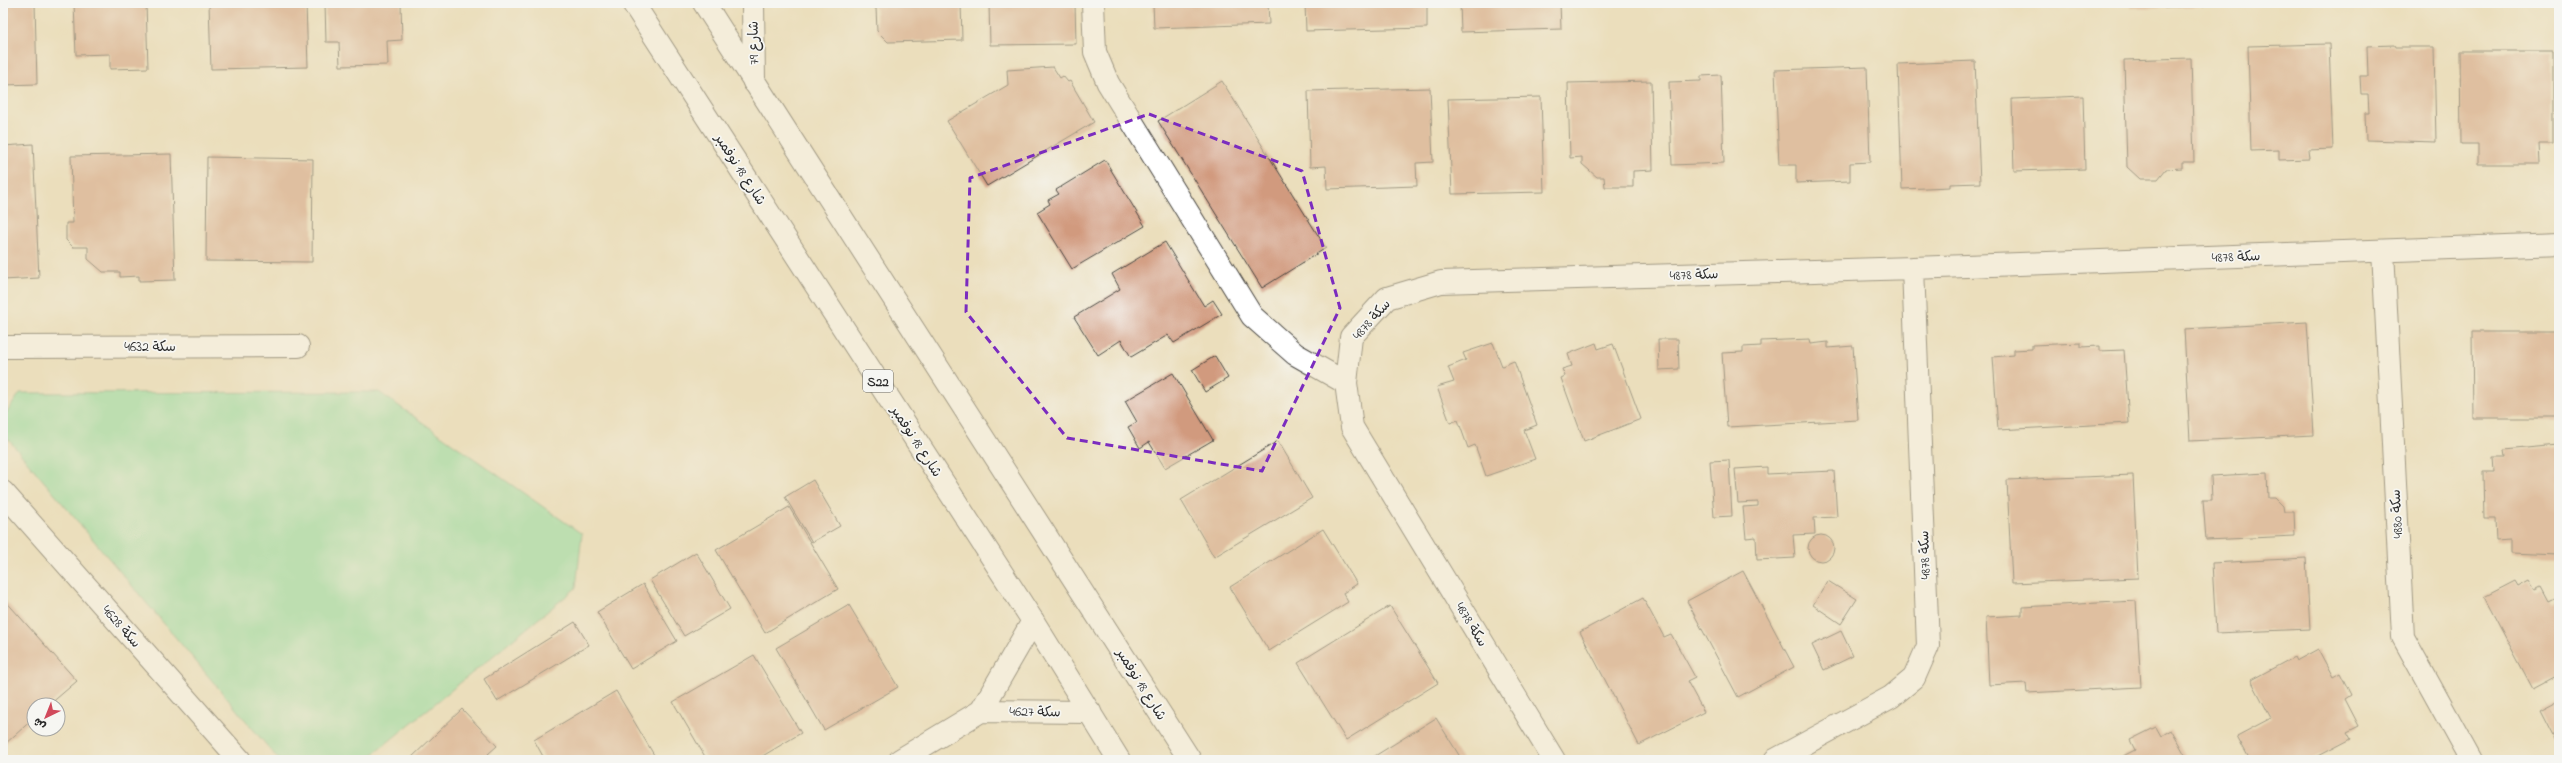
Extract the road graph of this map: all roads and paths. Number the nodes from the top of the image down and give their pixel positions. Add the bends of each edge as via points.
1 (634, 3) edge
2 (704, 3) edge
3 (753, 3) edge
4 (1093, 3) edge
5 (754, 82) junction
6 (2559, 244) edge
7 (2383, 251) junction
8 (1912, 268) junction
9 (298, 346) dead end
10 (3, 347) edge
11 (1346, 383) junction
12 (3, 492) edge
13 (1033, 621) junction
14 (981, 711) junction
15 (1090, 712) junction
16 (240, 760) edge
17 (900, 760) edge
18 (1119, 760) edge
19 (1190, 760) edge
20 (1554, 760) edge
21 (1775, 760) edge
22 (2471, 760) edge

1 - 13 street, شارع 18 نوفمبر / S22
2 - 5 street, شارع 18 نوفمبر
3 - 5 street, 79 شارع
4 - 11 street via 1095,52 1108,83 1252,316 1294,354
5 - 19 street, شارع 18 نوفمبر
6 - 7 street, سكة 4878
7 - 8 street, سكة 4878
7 - 22 street, سكة 4880 via 2403,637
8 - 11 street, سكة 4878 via 1441,282 1387,298 1382,303 1351,337
8 - 21 street, سكة 4878 via 1928,646 1914,678 1891,697
9 - 10 street, سكة 4632
11 - 20 street, سكة 4878 via 1352,427
12 - 16 street, سكة 4628
13 - 14 street, سكة 4627
13 - 15 street, شارع 18 نوفمبر / S22
14 - 15 street, سكة 4627
14 - 17 street, سكة 4627
15 - 18 street, شارع 18 نوفمبر / S22

